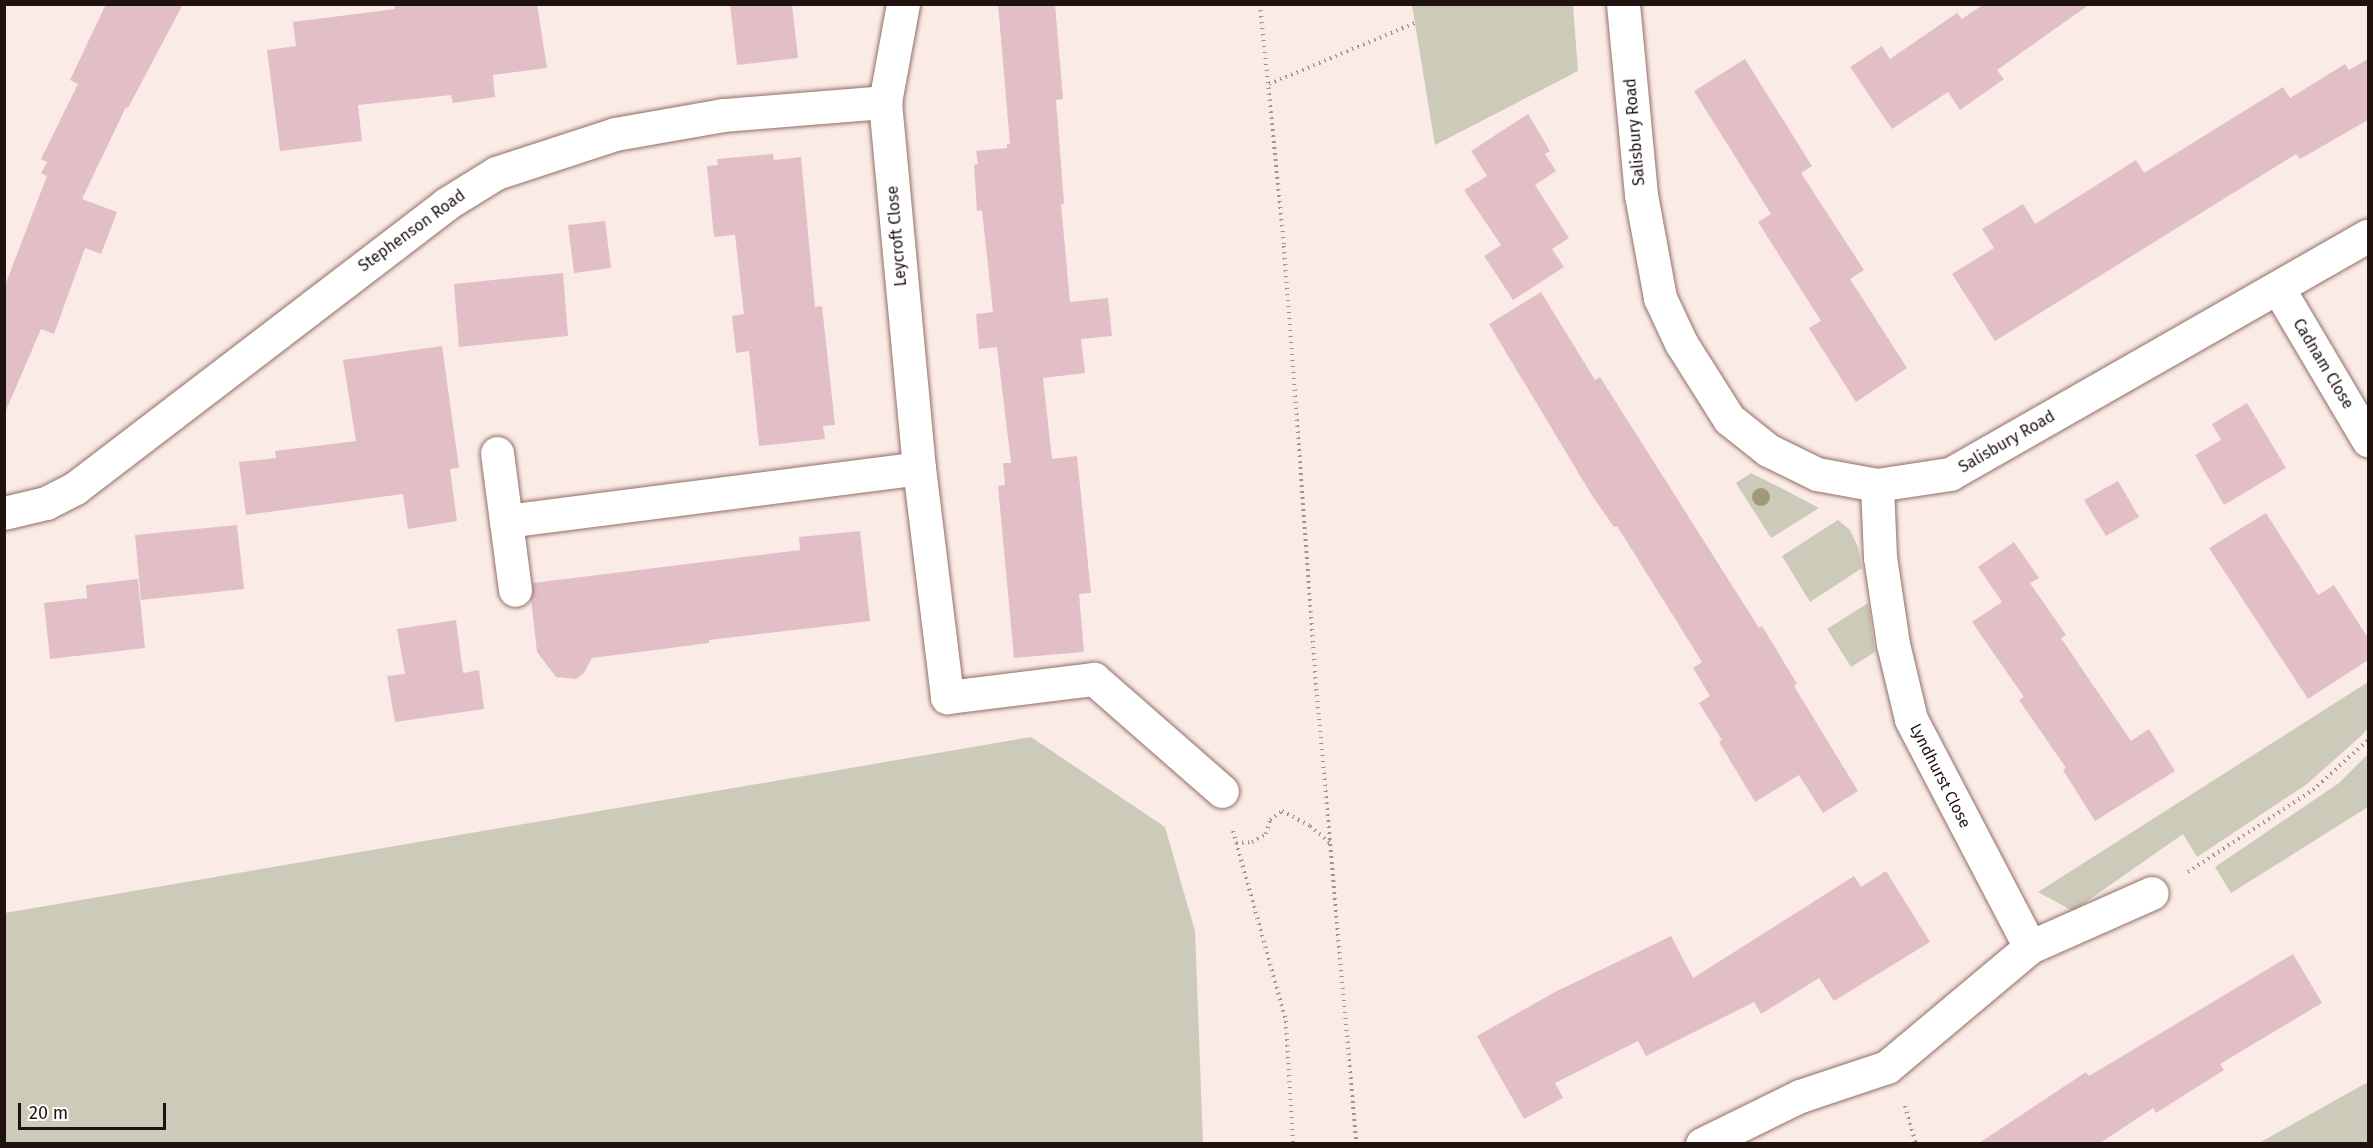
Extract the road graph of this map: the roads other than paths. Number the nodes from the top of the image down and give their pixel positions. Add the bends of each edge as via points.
1 (903, 4) edge
2 (1623, 4) edge
3 (885, 102) junction
4 (2368, 236) edge
5 (2278, 288) junction
6 (2368, 440) edge
7 (497, 453) dead end
8 (919, 468) junction
9 (1877, 485) junction
10 (4, 513) edge
11 (506, 521) junction
12 (515, 590) dead end
13 (1222, 791) road end
14 (2152, 893) road end
15 (2030, 947) junction
16 (1702, 1143) edge

1 - 3 street, Leycroft Close
2 - 9 street, Salisbury Road via 1647,241 1660,298 1681,343 1729,419 1768,450 1817,474
3 - 8 street, Leycroft Close
3 - 10 street, Stephenson Road via 723,115 615,134 496,173 421,222 75,488 46,503
4 - 5 street, Salisbury Road
5 - 6 street, Cadnam Close
5 - 9 street, Salisbury Road via 1950,474
7 - 11 street
8 - 11 street
8 - 13 street, Leycroft Close via 947,697 1094,679
9 - 15 street, Lyndhurst Close via 1880,557 1893,644 1911,719
11 - 12 street
14 - 15 street
15 - 16 street via 1887,1067 1800,1096

